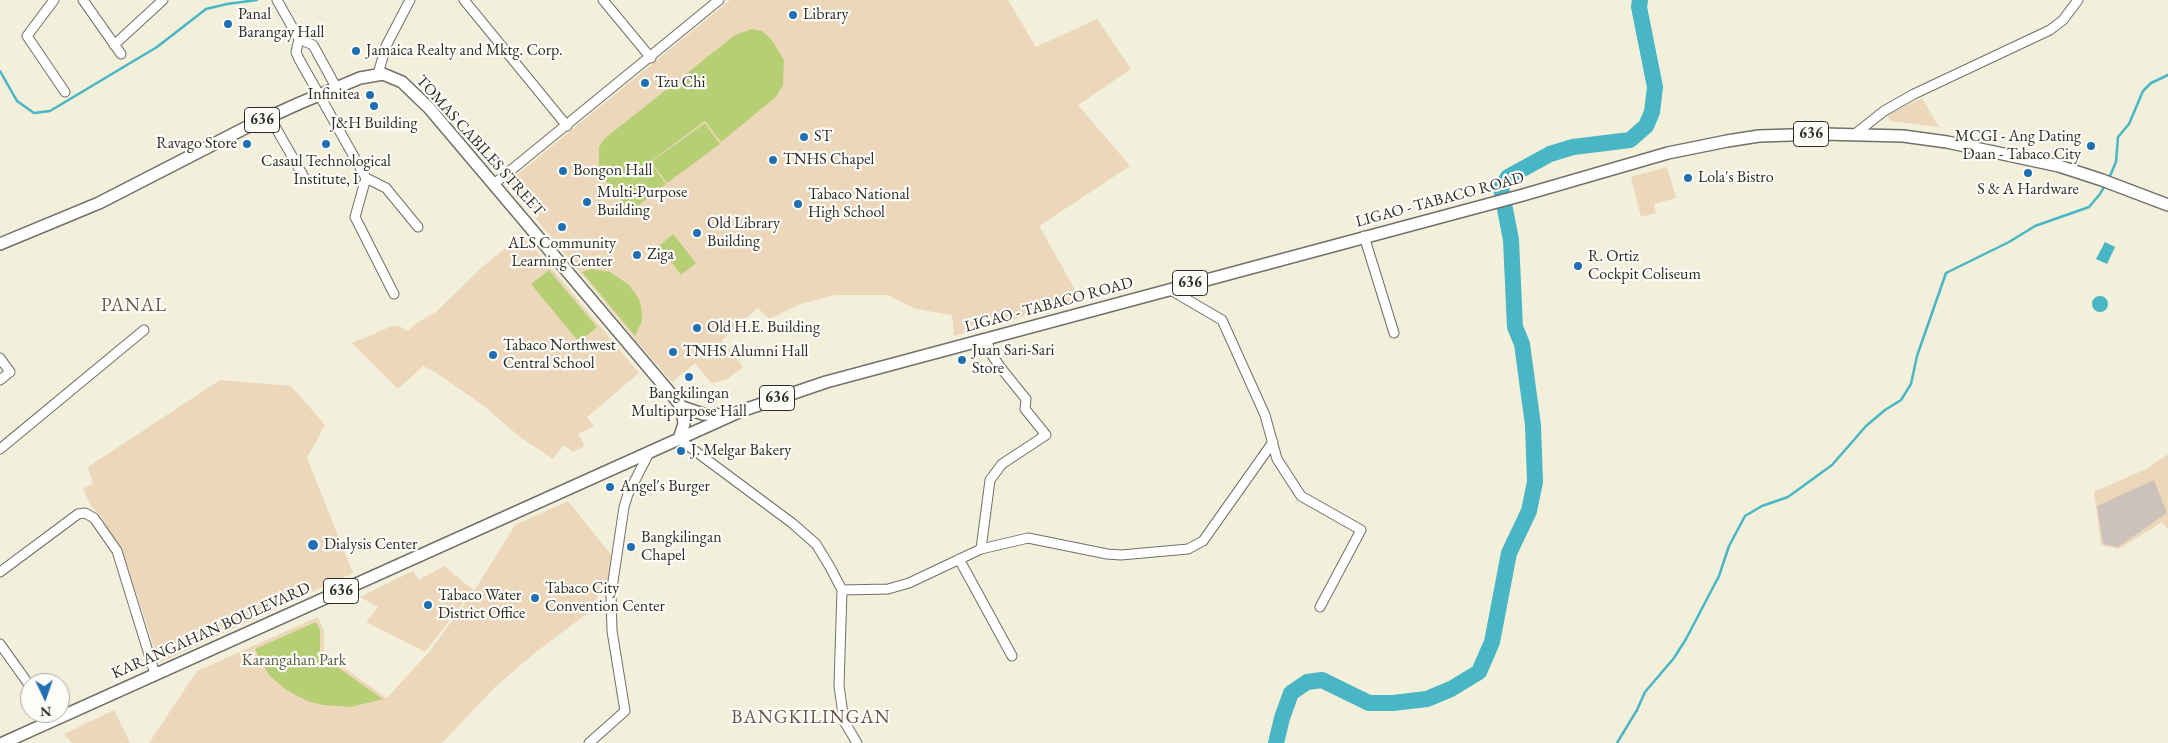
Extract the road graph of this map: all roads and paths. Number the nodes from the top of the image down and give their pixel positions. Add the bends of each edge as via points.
1 (54, 0) edge
2 (83, 0) edge
3 (163, 0) edge
4 (410, 0) edge
5 (464, 0) edge
6 (603, 0) edge
7 (719, 0) edge
8 (2078, 0) edge
9 (278, 3) edge
10 (299, 39) junction
11 (114, 45) junction
12 (121, 54) dead end
13 (651, 58) junction
14 (378, 74) junction
15 (336, 87) junction
16 (64, 92) dead end
17 (318, 95) junction
18 (269, 116) junction
19 (567, 126) junction
20 (1855, 134) junction
21 (366, 178) junction
22 (305, 179) dead end
23 (494, 184) junction
24 (2168, 205) edge
25 (418, 227) dead end
26 (1364, 236) junction
27 (0, 244) edge
28 (1169, 289) junction
29 (394, 294) dead end
30 (144, 330) dead end
31 (1394, 333) dead end
32 (986, 339) junction
33 (0, 358) edge
34 (0, 380) edge
35 (682, 408) junction
36 (728, 415) junction
37 (679, 439) junction
38 (1273, 442) junction
39 (0, 450) edge
40 (650, 451) junction
41 (981, 549) junction
42 (959, 559) junction
43 (0, 572) edge
44 (842, 590) junction
45 (1320, 607) dead end
46 (0, 644) edge
47 (1012, 656) dead end
48 (21, 673) edge
49 (155, 674) junction
50 (70, 709) edge
51 (39, 723) edge
52 (3, 743) edge
53 (589, 743) edge
54 (857, 743) edge

1 - 16 street via 27,36
2 - 11 street
3 - 11 street
4 - 14 street via 386,46
5 - 19 street
6 - 13 street
7 - 13 street
8 - 20 street via 2063,20 2050,30 1914,94 1884,111
9 - 10 street
10 - 15 street via 313,45
10 - 17 street via 296,52
11 - 12 street
13 - 19 street
14 - 15 main road, 636
14 - 23 main road, TOMAS CABILES STREET via 395,78 414,93
15 - 17 main road, 636
17 - 18 main road, 636
17 - 21 street
18 - 22 street
18 - 27 main road, 636 via 99,203
19 - 23 street
20 - 24 main road, LIGAO - TABACO ROAD / 636 via 1947,142 2059,166
20 - 26 main road, LIGAO - TABACO ROAD / 636 via 1759,136 1711,144
21 - 25 street via 386,188
21 - 29 street via 355,216
23 - 35 main road, TOMAS CABILES STREET
26 - 28 main road, LIGAO - TABACO ROAD / 636
26 - 31 street
28 - 32 main road, LIGAO - TABACO ROAD / 636
28 - 38 street via 1222,320 1265,415
30 - 39 street
32 - 36 main road, LIGAO - TABACO ROAD / 636 via 826,382
32 - 41 street via 992,355 1026,399 1024,409 1046,435 1002,464 990,480
33 - 34 street via 10,372
35 - 36 main road, LIGAO - TABACO ROAD / 636 via 703,414
35 - 37 main road via 684,424
36 - 37 main road, LIGAO - TABACO ROAD / 636
37 - 40 main road, KARANGAHAN BOULEVARD / 636
37 - 44 street via 816,544
38 - 41 street via 1203,541 1188,549 1107,554 1028,538
38 - 45 street via 1277,459 1301,496 1361,530
40 - 49 main road, KARANGAHAN BOULEVARD / 636
40 - 53 street via 624,508 611,595 612,631 625,711
41 - 42 street
42 - 44 street via 909,583 888,589
42 - 47 street
43 - 49 street via 78,514 94,518 108,535 120,560
44 - 54 street via 839,686 844,721
46 - 48 street
49 - 50 main road, KARANGAHAN BOULEVARD / 636
51 - 52 main road, KARANGAHAN BOULEVARD / 636

